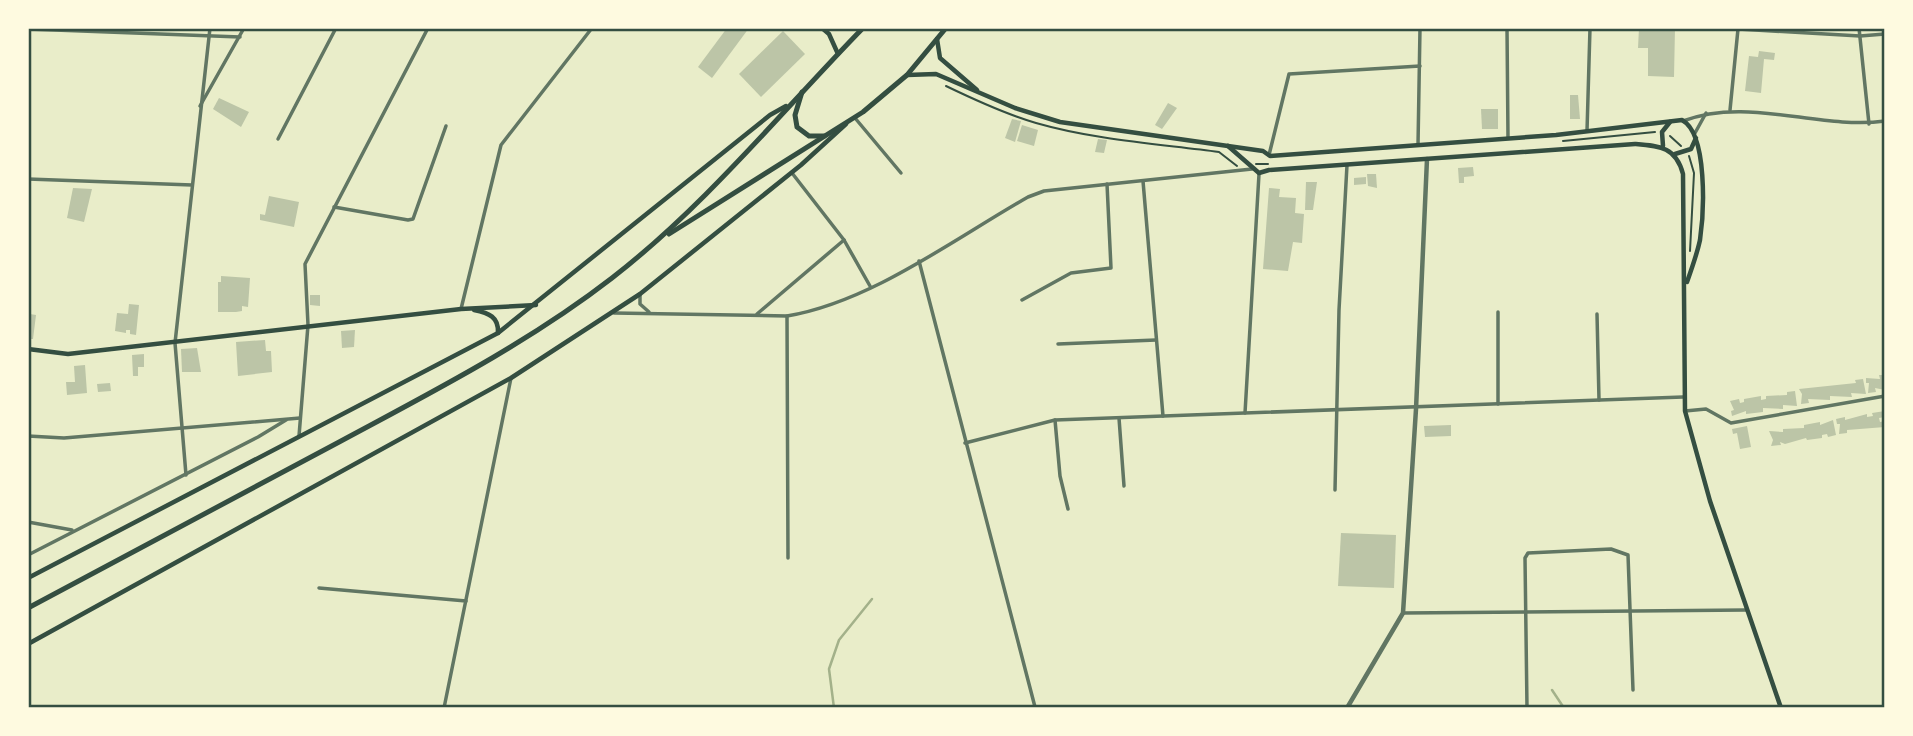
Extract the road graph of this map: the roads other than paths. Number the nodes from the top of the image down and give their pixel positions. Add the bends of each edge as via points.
1 (210, 28) edge
2 (244, 28) edge
3 (336, 28) edge
4 (428, 28) edge
5 (592, 28) edge
6 (824, 28) edge
7 (863, 28) edge
8 (946, 28) edge
9 (1420, 28) edge
10 (1507, 28) edge
11 (1590, 28) edge
12 (1859, 28) edge
13 (28, 29) edge
14 (1738, 29) edge
15 (1885, 34) edge
16 (208, 35) junction
17 (1860, 36) junction
18 (240, 37) junction
19 (937, 38) junction
20 (838, 54) junction
21 (1420, 66) junction
22 (906, 75) junction
23 (803, 90) junction
24 (980, 93) junction
25 (786, 106) junction
26 (199, 108) junction
27 (1730, 110) junction
28 (1707, 112) junction
29 (854, 117) junction
30 (1676, 120) junction
31 (1684, 121) junction
32 (1885, 121) edge
33 (847, 123) junction
34 (1868, 124) junction
35 (446, 126) dead end
36 (1587, 132) junction
37 (1695, 133) junction
38 (827, 136) junction
39 (1508, 138) junction
40 (278, 139) dead end
41 (1418, 145) junction
42 (1228, 146) junction
43 (1663, 146) junction
44 (1258, 151) junction
45 (1675, 154) junction
46 (1270, 156) junction
47 (1427, 159) junction
48 (1348, 165) junction
49 (1251, 166) junction
50 (1270, 167) junction
51 (792, 173) junction
52 (901, 173) dead end
53 (1259, 173) junction
54 (28, 179) edge
55 (1143, 180) junction
56 (1107, 184) junction
57 (192, 185) junction
58 (334, 207) junction
59 (844, 240) junction
60 (658, 241) junction
61 (919, 261) junction
62 (870, 287) junction
63 (1686, 287) junction
64 (640, 294) junction
65 (1022, 300) dead end
66 (537, 305) junction
67 (461, 309) junction
68 (470, 309) junction
69 (612, 313) junction
70 (651, 313) junction
71 (1498, 313) dead end
72 (1597, 314) dead end
73 (755, 316) junction
74 (787, 316) junction
75 (308, 325) junction
76 (498, 334) junction
77 (1156, 340) junction
78 (175, 343) junction
79 (1058, 344) dead end
80 (28, 349) edge
81 (511, 378) junction
82 (1885, 396) edge
83 (1684, 397) junction
84 (1599, 400) junction
85 (1498, 404) junction
86 (1416, 406) junction
87 (1336, 409) junction
88 (1685, 411) junction
89 (1245, 413) junction
90 (1163, 416) junction
91 (300, 418) junction
92 (1119, 418) junction
93 (286, 420) junction
94 (1055, 420) junction
95 (182, 427) junction
96 (28, 436) edge
97 (299, 439) junction
98 (965, 443) junction
99 (186, 475) junction
100 (1124, 486) dead end
101 (1335, 489) dead end
102 (1068, 509) dead end
103 (28, 522) edge
104 (74, 530) junction
105 (28, 555) edge
106 (788, 558) dead end
107 (28, 578) edge
108 (318, 588) dead end
109 (466, 601) junction
110 (28, 608) edge
111 (1746, 610) junction
112 (1631, 612) junction
113 (1403, 613) junction
114 (1524, 613) junction
115 (28, 644) edge
116 (1633, 690) dead end
117 (1035, 707) edge
118 (444, 708) edge
119 (1347, 708) edge
120 (1527, 708) edge
121 (1781, 708) edge

1 - 16 street
2 - 18 street
3 - 40 street
4 - 58 street
5 - 67 street via 498,153
6 - 20 main road
7 - 20 highway
8 - 19 highway
9 - 21 street
10 - 39 street
11 - 36 street
12 - 17 street
13 - 16 street
14 - 17 street
14 - 27 street
15 - 17 street
16 - 18 street
16 - 26 street
17 - 34 street
18 - 26 street
19 - 22 highway
19 - 24 main road via 945,64
20 - 23 highway
21 - 41 street
21 - 46 street via 1289,74
22 - 24 main road via 936,74
22 - 29 highway
23 - 25 highway
23 - 38 highway via 795,115 797,127 809,136
24 - 42 main road via 1060,122
25 - 60 highway via 737,163
25 - 66 main road
26 - 57 street
27 - 28 street
27 - 34 street
28 - 31 street
28 - 37 street
29 - 33 highway
29 - 52 street
30 - 31 main road
30 - 36 main road
30 - 43 main road via 1662,132
31 - 37 main road
32 - 34 street
33 - 38 highway
33 - 51 main road
35 - 58 street via 413,219
36 - 39 main road
37 - 45 main road via 1687,153
37 - 63 main road via 1701,164 1701,231
38 - 60 highway
39 - 41 main road
41 - 46 main road
42 - 44 main road
42 - 49 main road
43 - 45 main road
43 - 47 main road
44 - 46 main road
44 - 49 main road via 1251,156
45 - 63 main road via 1683,174
46 - 50 main road
47 - 48 main road
47 - 86 street
48 - 50 main road
48 - 87 street
49 - 53 main road
49 - 55 street
50 - 53 main road
51 - 59 street
51 - 64 main road
53 - 89 street
54 - 57 street
55 - 56 street
55 - 77 street
56 - 61 street via 1028,197
56 - 65 street via 1113,264 1109,270 1071,273
57 - 78 street
58 - 75 street via 305,264
59 - 62 street
59 - 73 street
60 - 110 highway via 610,280 493,359
61 - 62 street
61 - 98 street
62 - 74 street via 823,308
63 - 83 main road
64 - 69 main road
64 - 70 street via 642,307
66 - 68 main road
66 - 76 main road
67 - 68 main road
67 - 75 main road
68 - 76 main road via 493,316
69 - 70 street
69 - 81 main road
70 - 73 street
71 - 85 street
72 - 84 street
73 - 74 street
74 - 106 street
75 - 78 main road
75 - 91 street
76 - 97 main road
77 - 79 street
77 - 90 street
78 - 80 main road via 68,354
78 - 95 street
81 - 109 street
81 - 115 main road
82 - 88 street via 1731,423 1706,408
83 - 84 street
83 - 88 main road
84 - 85 street
85 - 86 street
86 - 87 street
86 - 113 street
87 - 89 street
87 - 101 street
88 - 111 main road
89 - 90 street
90 - 92 street
91 - 93 street
91 - 97 street
92 - 94 street
92 - 100 street
93 - 95 street
93 - 99 street
94 - 98 street
94 - 102 street
95 - 96 street via 64,438
95 - 99 street
97 - 107 main road
98 - 117 street
99 - 104 street
103 - 104 street
104 - 105 street
108 - 109 street
109 - 118 street
111 - 112 street
111 - 121 main road
112 - 114 street
112 - 114 street via 1628,555 1611,549 1528,552
112 - 116 street
113 - 114 street
113 - 119 street
114 - 120 street

